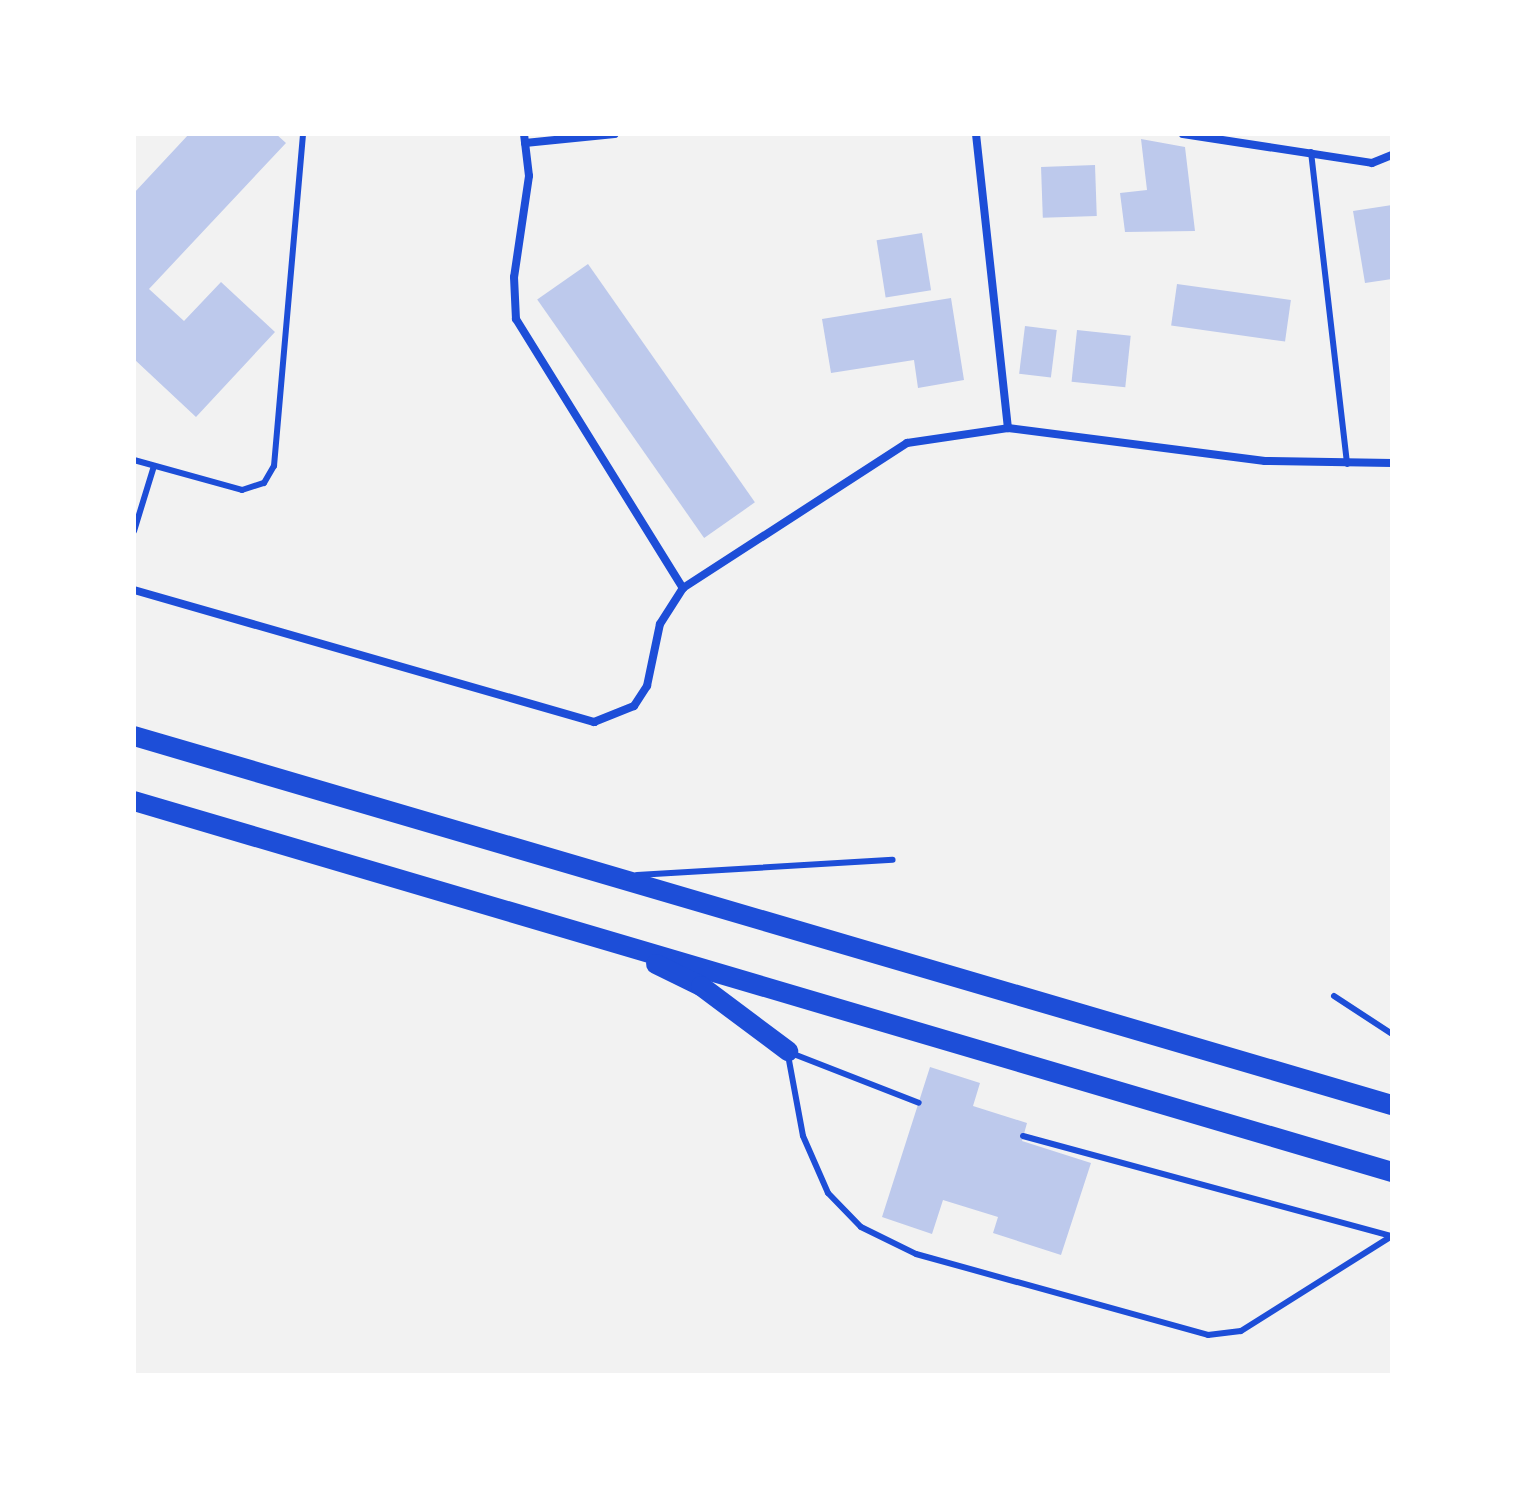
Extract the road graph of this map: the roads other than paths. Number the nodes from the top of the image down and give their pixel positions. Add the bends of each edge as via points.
1 (303, 134) edge
2 (615, 134) edge
3 (976, 134) edge
4 (1183, 134) edge
5 (524, 139) edge
6 (1311, 152) junction
7 (1392, 155) edge
8 (1008, 428) junction
9 (134, 460) edge
10 (1392, 463) edge
11 (1347, 464) junction
12 (154, 466) junction
13 (134, 531) edge
14 (683, 588) junction
15 (134, 590) edge
16 (134, 736) edge
17 (134, 801) edge
18 (893, 860) dead end
19 (619, 877) junction
20 (598, 937) junction
21 (1334, 996) dead end
22 (1392, 1034) edge
23 (788, 1051) junction
24 (919, 1103) dead end
25 (1392, 1105) edge
26 (1023, 1136) dead end
27 (1392, 1172) edge
28 (1392, 1236) edge

1 - 12 lane via 274,466 264,483 242,490
2 - 5 street
3 - 8 street
4 - 6 street
5 - 14 street via 528,190 514,277 516,319
6 - 7 street via 1372,163
6 - 11 lane
8 - 11 street
8 - 14 street via 907,443
9 - 12 lane
10 - 11 street
12 - 13 lane
14 - 15 street via 660,624 647,686 634,706 594,722
16 - 19 main road
17 - 20 main road
18 - 19 lane
19 - 25 main road
20 - 23 main road via 701,986
20 - 27 main road
21 - 22 lane
23 - 24 lane
23 - 28 lane via 803,1136 828,1193 861,1227 916,1254 1208,1335 1241,1331
26 - 28 lane

